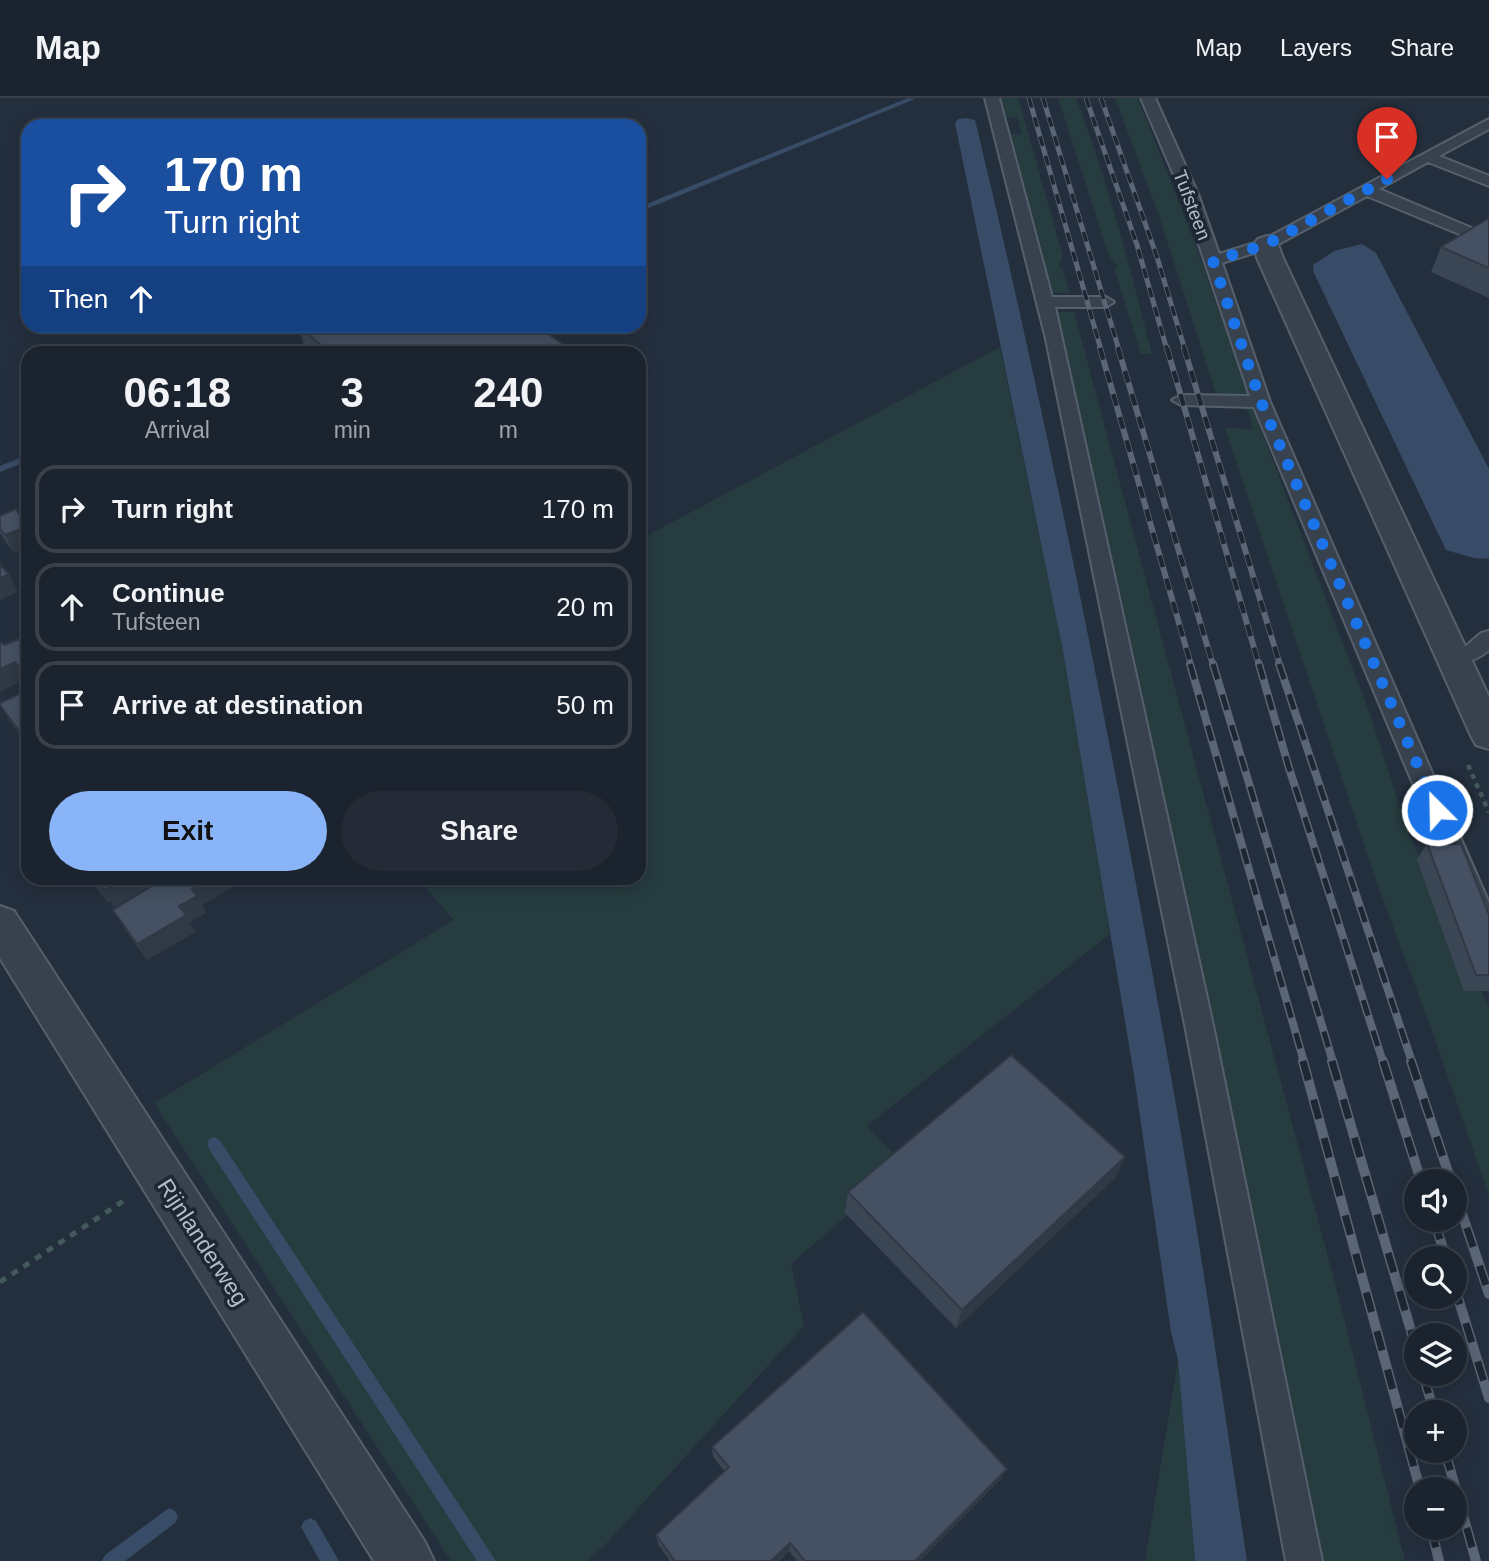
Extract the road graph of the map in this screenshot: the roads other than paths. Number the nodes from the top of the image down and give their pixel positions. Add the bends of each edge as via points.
1 (992, 98) edge
2 (1148, 98) edge
3 (1489, 124) edge
4 (1469, 134) junction
5 (1489, 142) edge
6 (1428, 157) junction
7 (1489, 181) edge
8 (1367, 190) junction
9 (1475, 235) edge
10 (1267, 244) junction
11 (1213, 261) junction
12 (1046, 302) junction
13 (1106, 302) dead end
14 (1181, 400) dead end
15 (1261, 402) junction
16 (1489, 638) edge
17 (1451, 654) junction
18 (1489, 736) edge
19 (0, 923) edge
20 (1489, 933) edge
21 (407, 1561) edge
22 (1304, 1561) edge

1 - 12 lane
2 - 11 lane, Tufsteen
3 - 4 lane
4 - 5 lane
4 - 6 lane
6 - 7 lane
6 - 8 lane
8 - 9 lane
8 - 10 lane
10 - 11 lane
10 - 17 street
11 - 15 lane, Tufsteen
12 - 13 lane
12 - 22 lane via 1199,1025
14 - 15 lane
15 - 20 lane, Tufsteen
16 - 17 lane via 1471,654
17 - 18 street
19 - 21 street, Rijnlanderweg

